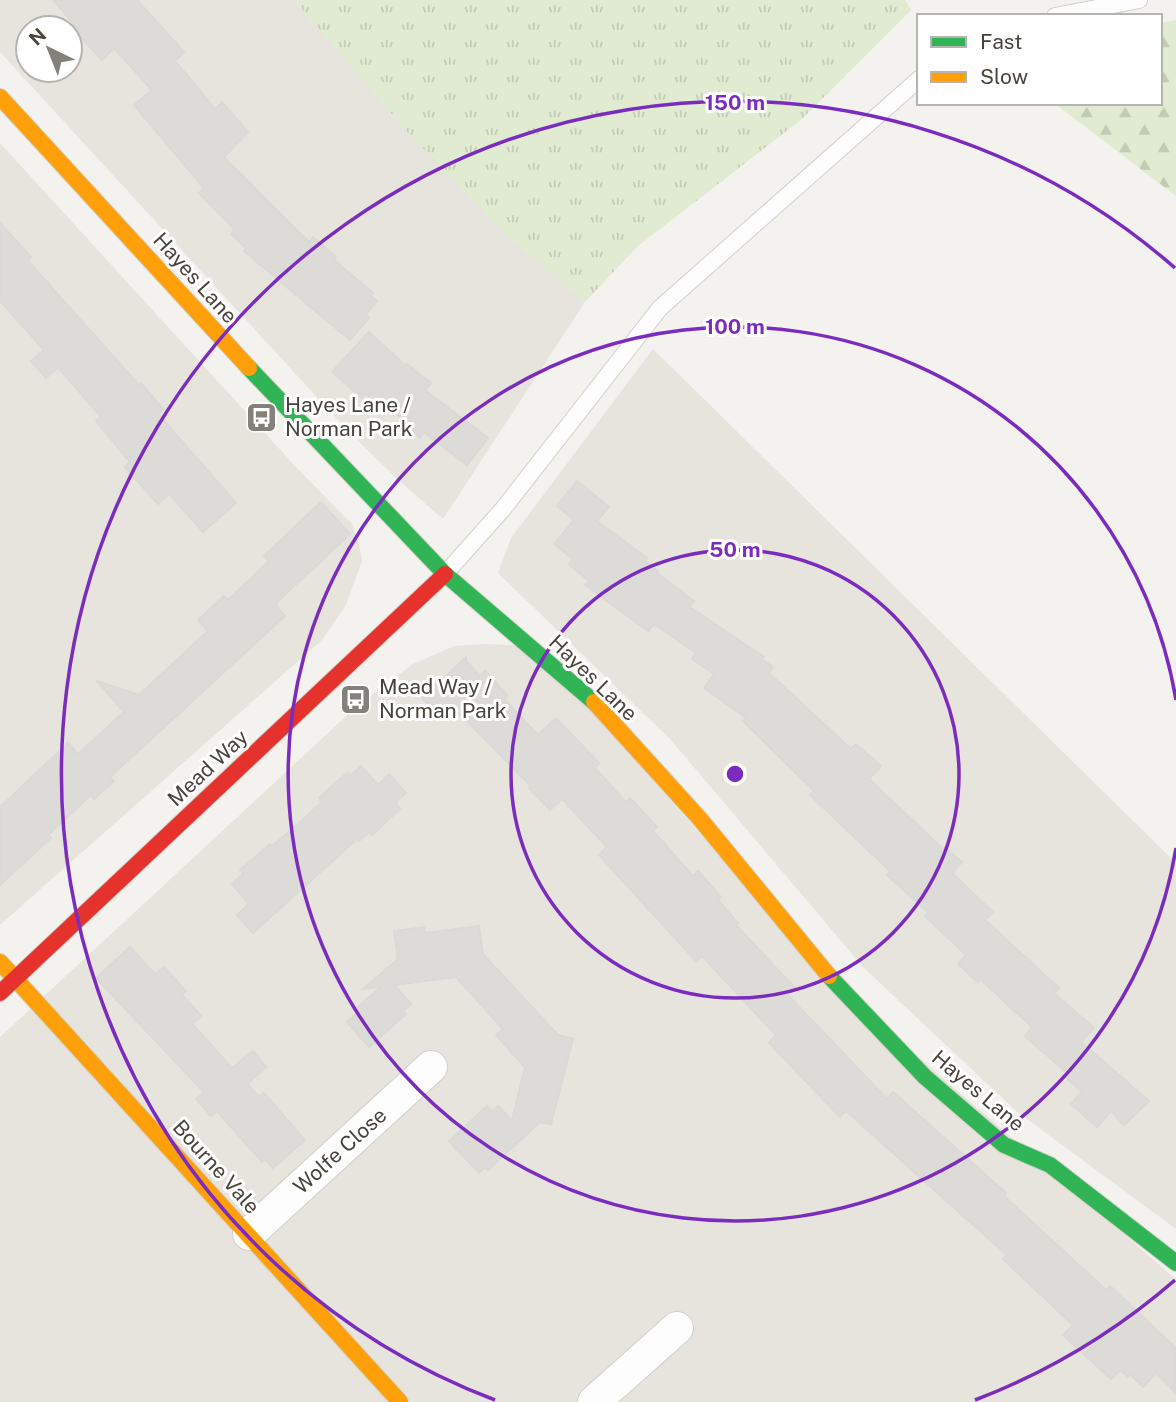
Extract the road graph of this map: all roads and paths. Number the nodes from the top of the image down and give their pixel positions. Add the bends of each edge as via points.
1 (1139, 0) edge
2 (1066, 14) edge
3 (917, 81) edge
4 (0, 97) edge
5 (445, 574) junction
6 (0, 962) edge
7 (16, 979) junction
8 (0, 993) edge
9 (431, 1067) dead end
10 (249, 1234) junction
11 (1176, 1263) edge
12 (677, 1328) dead end
13 (400, 1402) edge
14 (594, 1402) edge

1 - 2 lane
3 - 5 lane via 660,308 503,509
4 - 5 main road, Hayes Lane via 242,362
5 - 7 main road, Mead Way
5 - 11 main road, Hayes Lane via 591,699 700,819 832,979 925,1077 1004,1145 1050,1166
6 - 7 main road, Bourne Vale
7 - 8 main road, Mead Way
7 - 10 main road, Bourne Vale
9 - 10 street, Wolfe Close
10 - 13 main road, Bourne Vale
12 - 14 street

